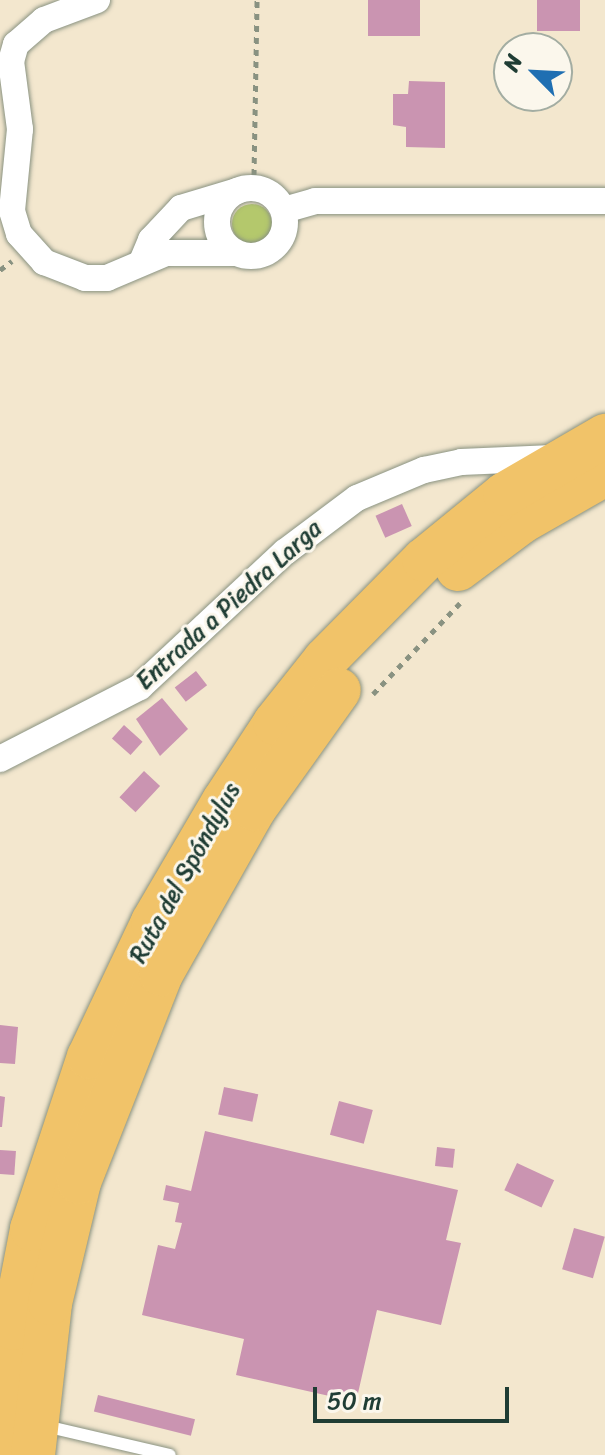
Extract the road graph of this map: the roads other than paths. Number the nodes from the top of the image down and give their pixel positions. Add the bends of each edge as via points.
1 (97, 0) edge
2 (245, 189) junction
3 (605, 201) edge
4 (284, 210) junction
5 (235, 253) junction
6 (143, 259) junction
7 (605, 436) edge
8 (605, 456) edge
9 (561, 458) junction
10 (605, 474) edge
11 (0, 759) edge
12 (34, 1439) edge
13 (110, 1448) edge
14 (2, 1455) edge
15 (170, 1455) edge

1 - 6 street via 44,20 16,44 11,61 20,129 12,211 19,234 44,262 60,271 107,278
2 - 4 street via 272,194
2 - 5 street via 221,205 217,227
2 - 6 street via 181,208 151,240
3 - 4 street via 315,201
4 - 5 street via 278,244 258,256
5 - 6 street via 200,249
7 - 9 highway, Ruta del Spóndylus
8 - 9 street, Entrada a Piedra Larga
9 - 11 street, Entrada a Piedra Larga via 461,462 424,470 357,498 285,552 140,687
9 - 14 highway, Ruta del Spóndylus via 505,494 424,560 325,660 275,723 153,922 89,1057 32,1229 13,1328
10 - 12 highway, Ruta del Spóndylus via 521,522 443,581 382,640 317,716 254,809 161,974 79,1182 50,1303
12 - 13 lane
13 - 15 lane

